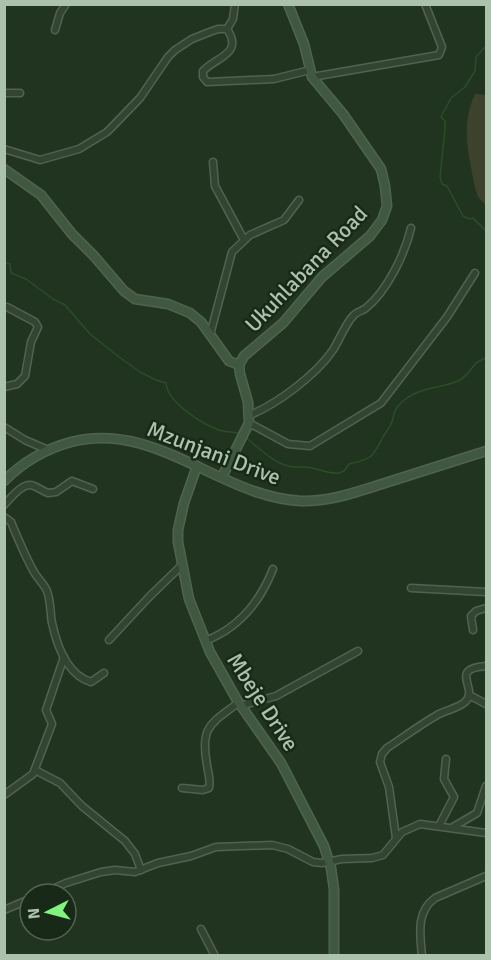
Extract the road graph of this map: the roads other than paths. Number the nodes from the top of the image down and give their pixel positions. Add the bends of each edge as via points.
1 (66, 4) edge
2 (235, 4) edge
3 (288, 4) edge
4 (425, 4) edge
5 (227, 29) junction
6 (55, 30) dead end
7 (311, 74) junction
8 (4, 93) edge
9 (20, 93) dead end
10 (4, 149) edge
11 (213, 162) dead end
12 (4, 170) edge
13 (299, 200) dead end
14 (411, 228) dead end
15 (244, 240) junction
16 (475, 273) dead end
17 (7, 307) dead end
18 (210, 335) junction
19 (239, 365) junction
20 (4, 387) edge
21 (249, 422) junction
22 (4, 427) edge
23 (48, 450) junction
24 (486, 451) edge
25 (197, 466) junction
26 (222, 477) junction
27 (4, 481) edge
28 (93, 489) dead end
29 (4, 505) edge
30 (4, 517) edge
31 (182, 566) junction
32 (273, 569) dead end
33 (411, 588) dead end
34 (486, 592) edge
35 (486, 608) edge
36 (473, 630) dead end
37 (109, 640) dead end
38 (205, 641) junction
39 (358, 651) dead end
40 (64, 657) junction
41 (486, 666) edge
42 (104, 673) dead end
43 (469, 695) junction
44 (239, 704) junction
45 (486, 704) edge
46 (446, 759) dead end
47 (35, 770) junction
48 (486, 786) edge
49 (182, 788) dead end
50 (4, 795) edge
51 (439, 826) junction
52 (452, 828) junction
53 (486, 832) edge
54 (396, 838) junction
55 (330, 861) junction
56 (141, 870) junction
57 (486, 876) edge
58 (69, 882) edge
59 (201, 929) dead end
60 (215, 956) edge
61 (334, 956) edge
62 (422, 956) edge

1 - 6 street
2 - 5 street
3 - 7 street, Ukuhlabana Road
4 - 7 street via 442,47 439,55
5 - 7 street via 231,51 203,71 207,82
5 - 10 street via 192,39 175,50 140,98 112,127 78,149 40,160
7 - 19 street, Ukuhlabana Road via 377,161 387,206 370,236 322,276 283,323 244,356
8 - 9 street
11 - 15 street via 214,186
12 - 18 street via 41,195 124,291 135,298 190,313
13 - 15 street via 284,220
14 - 21 street via 406,248 384,286 366,308 353,316 332,351 304,380
15 - 18 street via 228,261
16 - 21 street via 447,317 381,403 310,446 288,444
17 - 20 street via 38,327 25,376 17,384
18 - 19 street via 229,361
19 - 21 street
21 - 26 street
22 - 23 street
23 - 25 street, Mzunjani Drive via 79,440 117,438 148,445
23 - 27 street, Mzunjani Drive
24 - 26 street, Mzunjani Drive via 314,501 272,497
25 - 26 street, Mzunjani Drive
25 - 31 street, Mbeje Drive via 180,518
28 - 29 street via 72,481 48,493 27,485
30 - 40 street via 11,522 46,589 52,626
31 - 37 street
31 - 38 street, Mbeje Drive
32 - 38 street via 260,598 249,610 230,629
33 - 34 street
35 - 36 street via 471,616
38 - 44 street, Mbeje Drive
39 - 44 street via 276,696
40 - 42 street via 75,674 88,682
40 - 47 street via 46,710 51,727
41 - 43 street via 469,670
43 - 45 street
43 - 54 street via 382,754 380,762 388,780
44 - 49 street via 206,731 209,788
44 - 55 street, Mbeje Drive via 281,763
46 - 51 street via 444,779 454,797
47 - 50 street
47 - 56 street via 60,783 124,841
48 - 52 street via 477,813
51 - 52 street
51 - 54 street via 414,826
52 - 53 street
54 - 55 street via 383,855
55 - 56 street via 317,863 272,845 239,844
55 - 61 street, Mbeje Drive via 335,900
56 - 58 street via 101,872
57 - 62 street via 429,903 422,916
59 - 60 street

